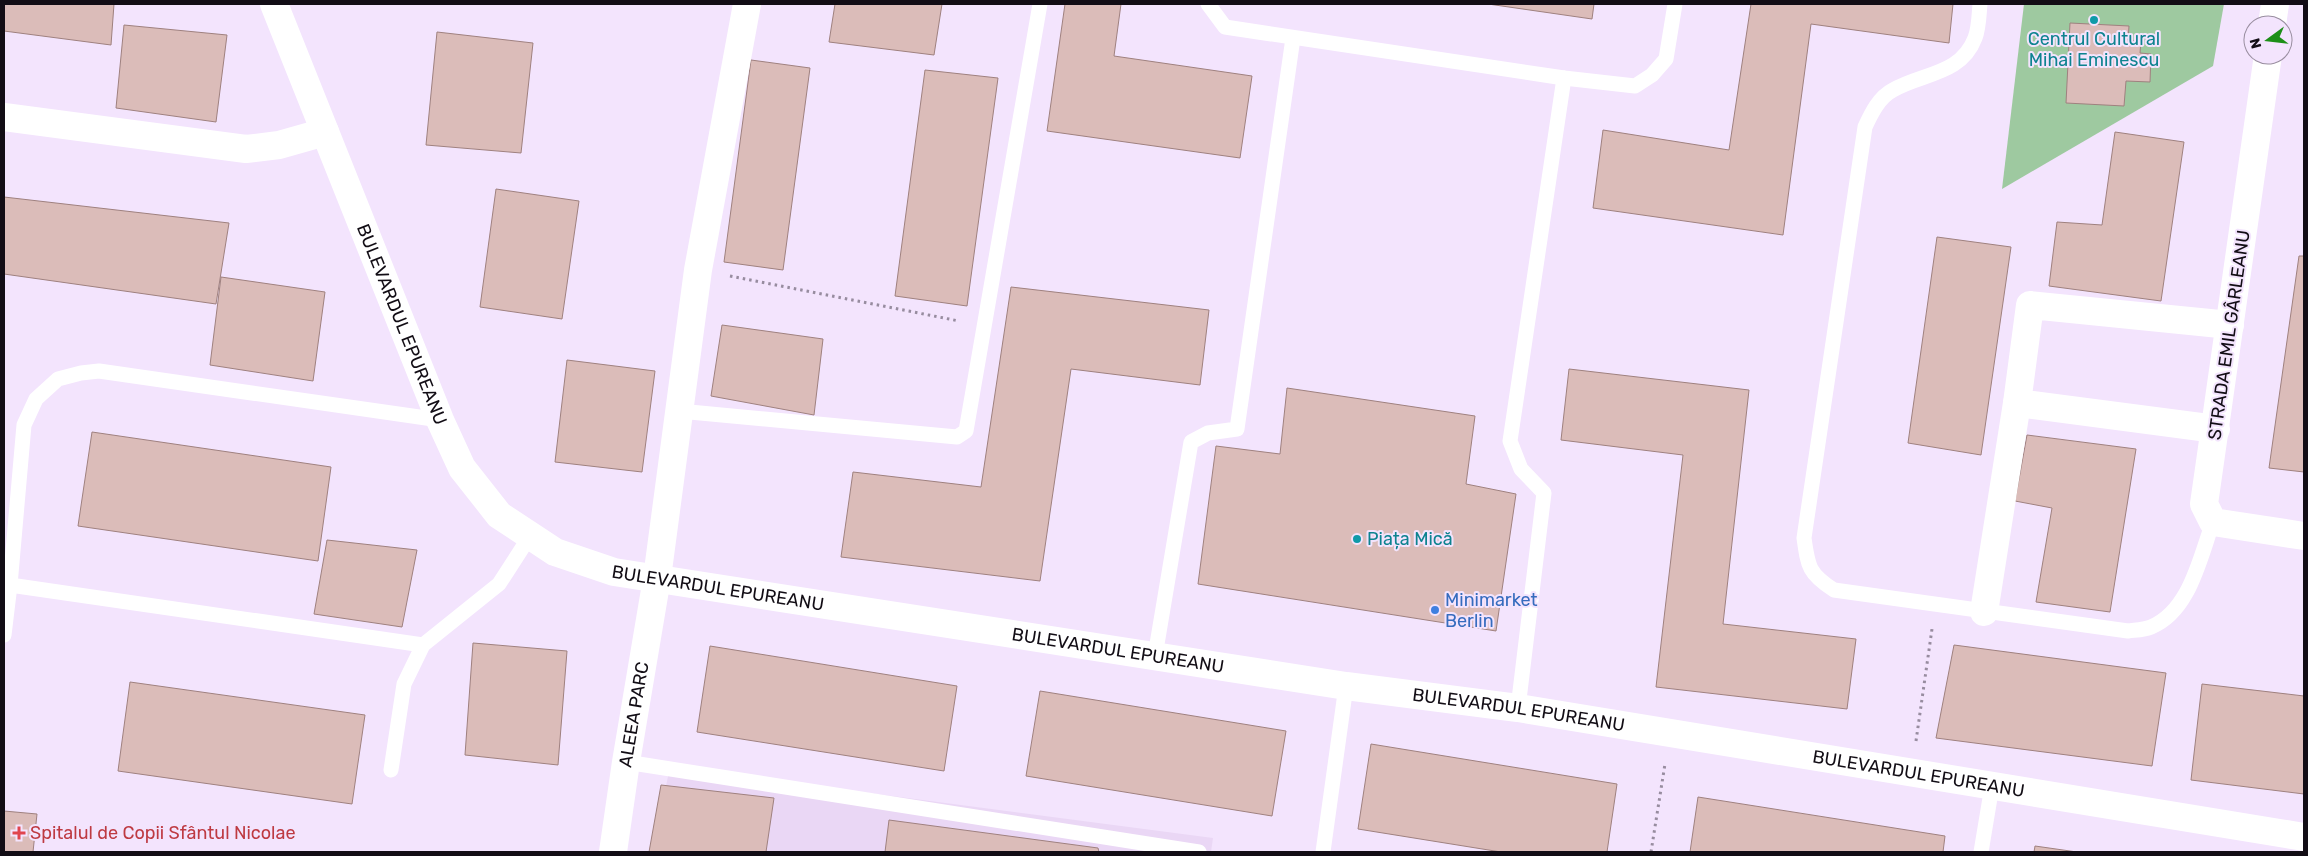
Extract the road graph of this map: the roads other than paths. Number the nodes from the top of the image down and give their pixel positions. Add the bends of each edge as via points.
1 (274, 4) edge
2 (747, 4) edge
3 (1040, 4) edge
4 (1208, 4) edge
5 (1676, 4) edge
6 (1980, 4) edge
7 (1293, 38) junction
8 (2267, 65) edge
9 (1564, 78) junction
10 (4, 117) edge
11 (325, 132) junction
12 (2230, 326) junction
13 (2017, 403) junction
14 (679, 411) junction
15 (440, 420) junction
16 (2216, 429) junction
17 (2213, 522) junction
18 (530, 536) junction
19 (2304, 536) edge
20 (657, 578) junction
21 (10, 586) junction
22 (1984, 612) junction
23 (4, 635) edge
24 (423, 645) junction
25 (1155, 656) junction
26 (1346, 686) junction
27 (1518, 708) junction
28 (626, 762) junction
29 (391, 770) dead end
30 (1992, 786) junction
31 (2304, 838) edge
32 (613, 852) edge
33 (1199, 852) edge
34 (1323, 852) edge
35 (1981, 852) edge

1 - 11 street, BULEVARDUL EPUREANU
2 - 14 street, ALEEA PARC via 698,270
3 - 14 lane via 966,431 957,437
4 - 7 lane via 1224,27
5 - 9 lane via 1666,59 1652,75 1635,86
6 - 22 lane via 1976,38 1962,60 1942,72 1891,91 1874,109 1865,127 1804,538 1807,560 1817,579 1834,590
7 - 9 lane
7 - 25 lane via 1237,429 1208,433 1190,442
8 - 12 street, STRADA EMIL GÂRLEANU
9 - 27 lane via 1510,441 1521,469 1544,494
10 - 11 street via 246,149 279,145
11 - 15 street, BULEVARDUL EPUREANU
12 - 13 street via 2030,305
12 - 16 street, STRADA EMIL GÂRLEANU
13 - 16 street
13 - 22 street
14 - 20 street, ALEEA PARC
15 - 18 street, BULEVARDUL EPUREANU via 462,468 499,515
15 - 21 lane via 99,371 58,379 36,400 24,425
16 - 17 street, STRADA EMIL GÂRLEANU via 2204,504
17 - 19 street
17 - 22 lane via 2190,587 2172,613 2151,628 2128,631
18 - 20 street, BULEVARDUL EPUREANU via 554,552 606,570
18 - 24 lane via 499,584
20 - 25 street, BULEVARDUL EPUREANU
20 - 28 street, ALEEA PARC
21 - 23 lane
21 - 24 lane
24 - 29 lane via 404,684
25 - 26 street, BULEVARDUL EPUREANU
26 - 27 street, BULEVARDUL EPUREANU
26 - 34 lane
27 - 30 street, BULEVARDUL EPUREANU
28 - 32 street, ALEEA PARC
28 - 33 lane
30 - 31 street, BULEVARDUL EPUREANU
30 - 35 lane

